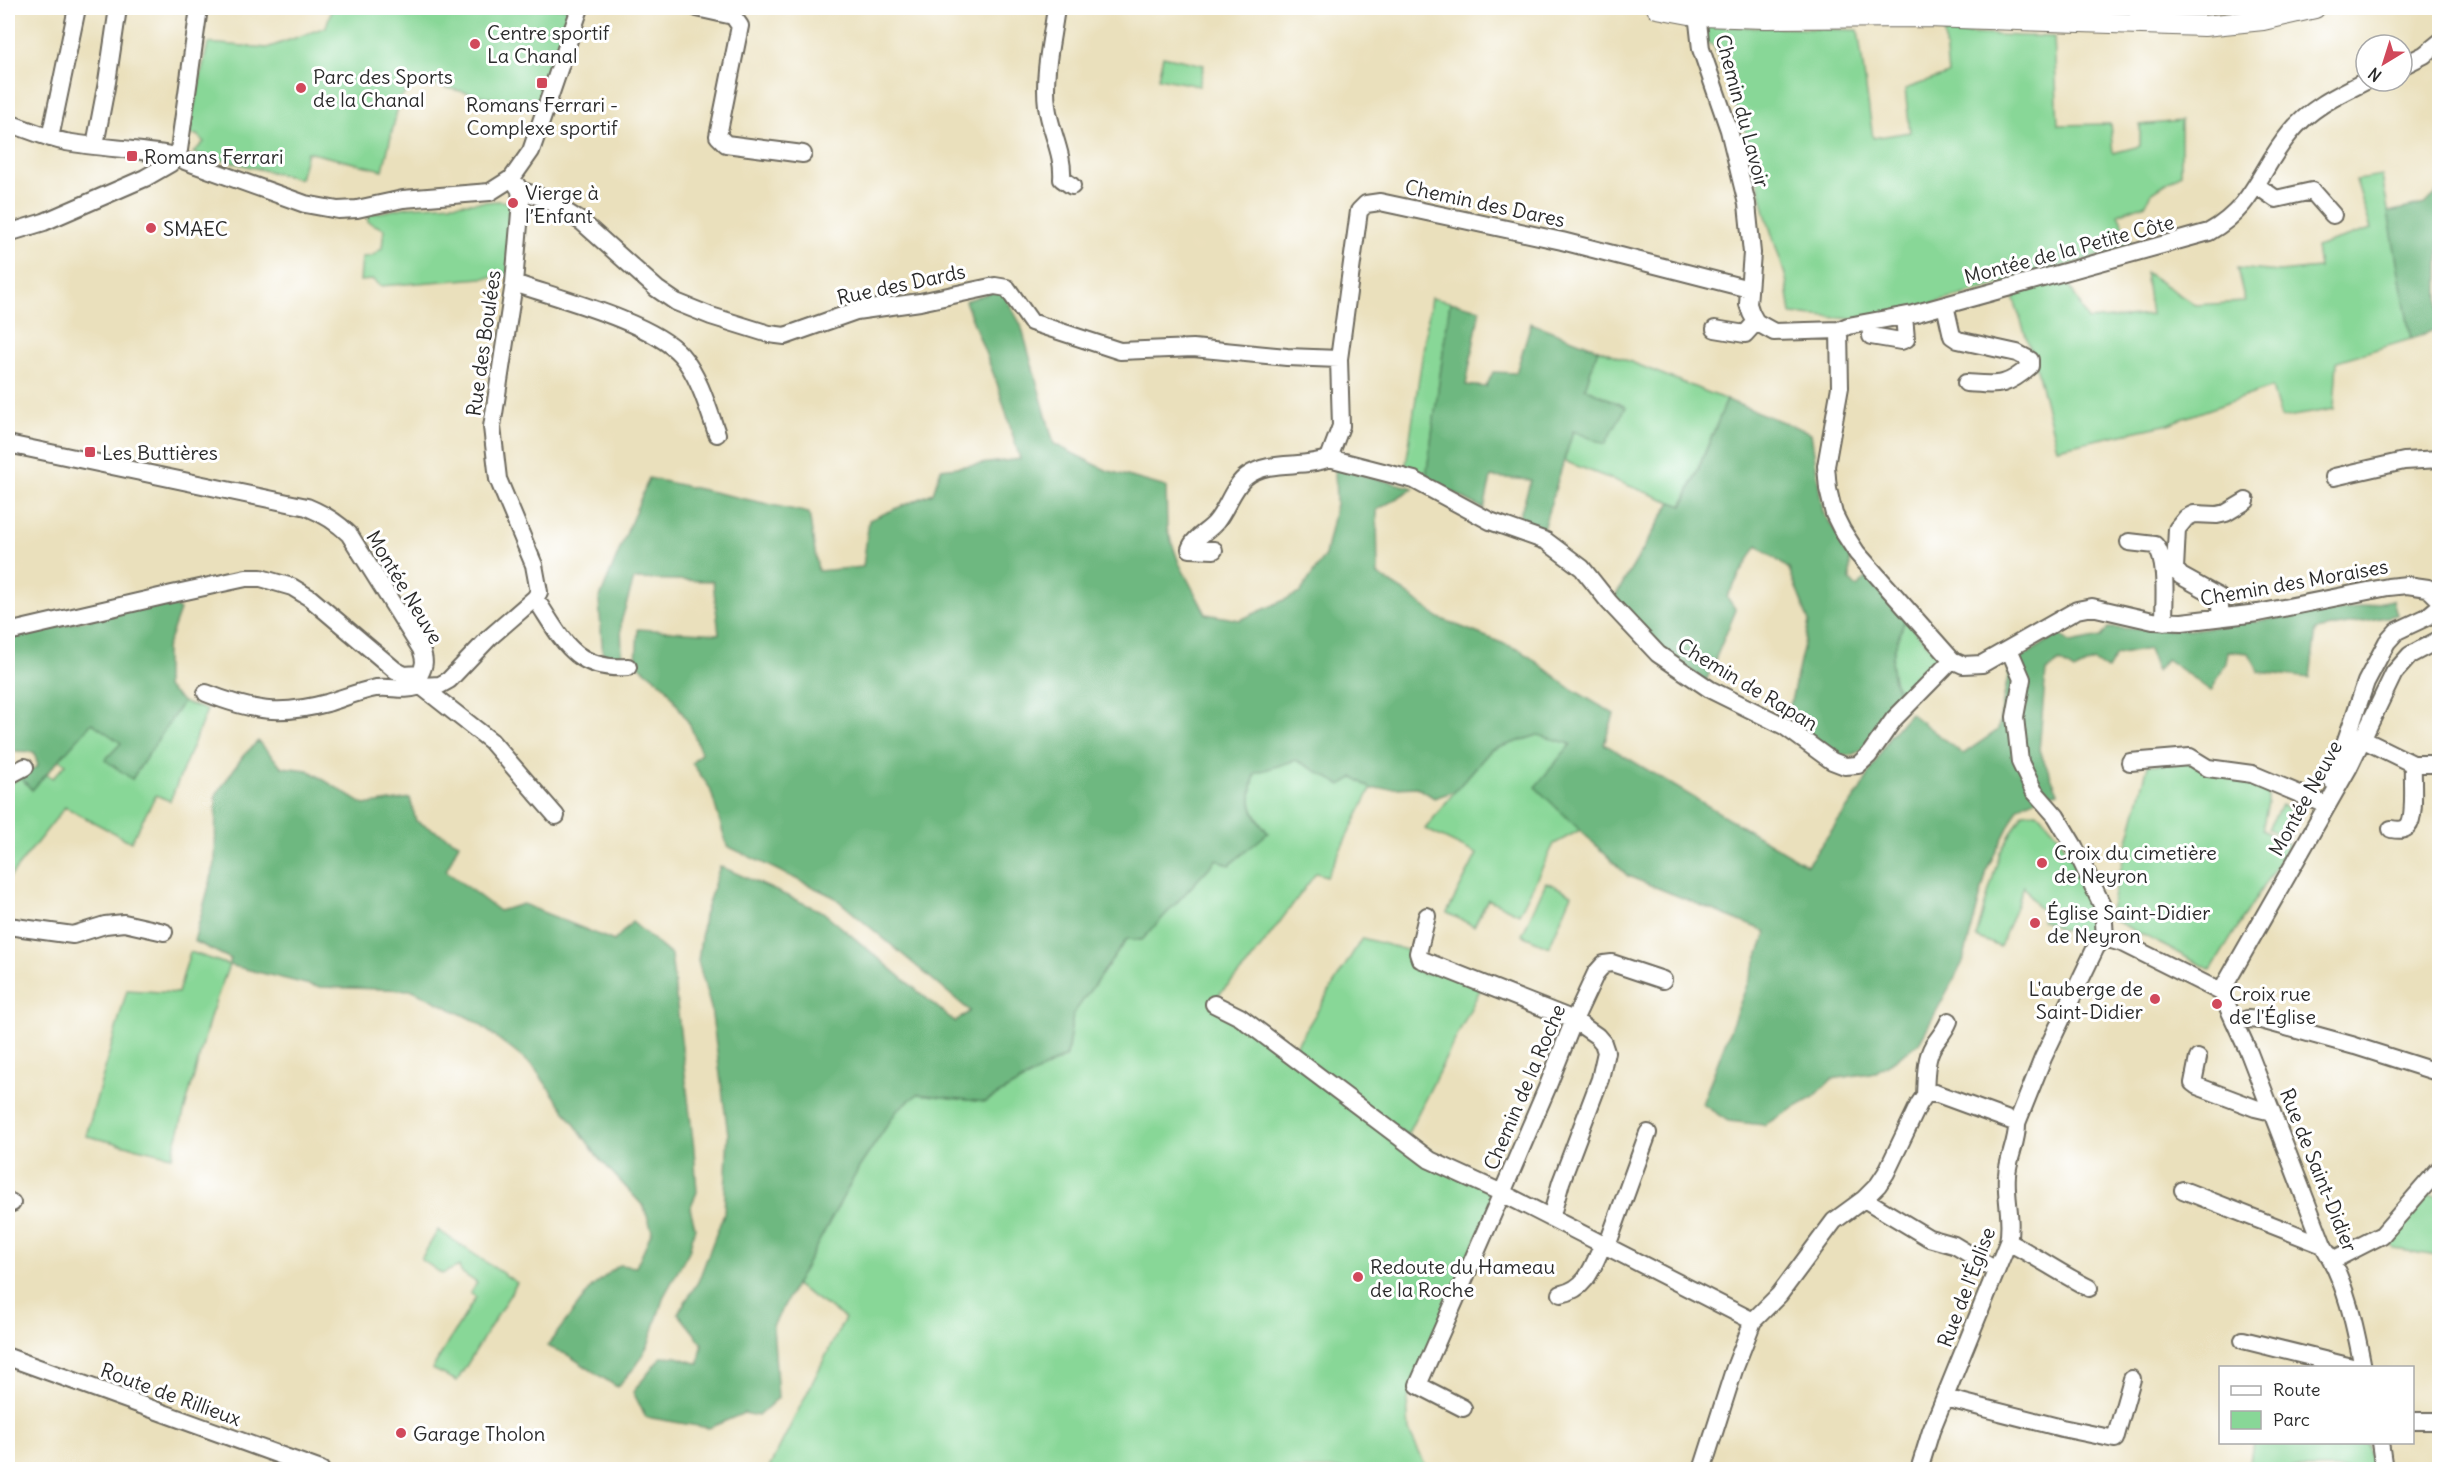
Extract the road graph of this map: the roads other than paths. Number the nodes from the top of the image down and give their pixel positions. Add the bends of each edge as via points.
1 (77, 8) edge
2 (118, 8) edge
3 (199, 8) edge
4 (580, 8) edge
5 (697, 8) edge
6 (1056, 8) edge
7 (1657, 8) edge
8 (2314, 8) edge
9 (1701, 12) edge
10 (2439, 42) edge
11 (2414, 60) edge
12 (2354, 87) edge
13 (8, 123) edge
14 (50, 138) junction
15 (95, 145) junction
16 (803, 154) dead end
17 (176, 157) junction
18 (516, 184) junction
19 (2256, 185) junction
20 (1072, 186) dead end
21 (2333, 215) dead end
22 (8, 233) edge
23 (514, 283) junction
24 (1749, 289) junction
25 (1945, 305) junction
26 (1904, 316) junction
27 (1756, 322) junction
28 (1870, 322) junction
29 (1715, 329) dead end
30 (1839, 330) junction
31 (1339, 359) junction
32 (1966, 383) dead end
33 (717, 434) dead end
34 (8, 444) edge
35 (1329, 458) junction
36 (2439, 459) edge
37 (2334, 477) dead end
38 (2246, 501) dead end
39 (2128, 542) dead end
40 (1214, 550) dead end
41 (536, 598) junction
42 (2439, 600) edge
43 (2439, 606) edge
44 (2221, 618) junction
45 (2164, 622) junction
46 (8, 632) edge
47 (2439, 639) edge
48 (2010, 649) junction
49 (1952, 660) junction
50 (628, 667) dead end
51 (417, 681) junction
52 (206, 693) dead end
53 (2362, 739) junction
54 (2130, 762) dead end
55 (2413, 764) junction
56 (2439, 764) edge
57 (25, 767) dead end
58 (8, 776) edge
59 (2326, 805) junction
60 (556, 816) dead end
61 (2391, 829) dead end
62 (1427, 916) dead end
63 (8, 926) edge
64 (164, 932) dead end
65 (2105, 938) junction
66 (1663, 980) dead end
67 (2221, 992) junction
68 (1214, 1004) dead end
69 (1574, 1020) junction
70 (1949, 1021) dead end
71 (2237, 1023) junction
72 (2198, 1058) dead end
73 (2439, 1073) edge
74 (1925, 1095) junction
75 (2272, 1112) junction
76 (2017, 1123) junction
77 (1648, 1133) dead end
78 (2439, 1168) edge
79 (2183, 1190) dead end
80 (1502, 1193) junction
81 (1864, 1199) junction
82 (1551, 1218) junction
83 (2008, 1242) junction
84 (1605, 1245) junction
85 (2324, 1245) junction
86 (2333, 1260) junction
87 (1996, 1270) junction
88 (2089, 1288) dead end
89 (1561, 1294) dead end
90 (1753, 1321) junction
91 (2243, 1340) dead end
92 (8, 1357) edge
93 (2348, 1366) edge
94 (2363, 1366) edge
95 (2132, 1379) dead end
96 (1946, 1398) junction
97 (1463, 1408) dead end
98 (2414, 1421) edge
99 (2439, 1421) edge
100 (2380, 1444) edge
101 (321, 1470) edge
102 (1702, 1470) edge
103 (1918, 1470) edge
104 (2384, 1470) edge

1 - 14 street
2 - 15 street
3 - 17 street
4 - 18 street
5 - 16 street via 734,16 740,26 718,136 726,144
6 - 20 street via 1046,102 1063,167 1062,179
7 - 9 main road
8 - 9 main road via 2263,20 2204,26 1926,17 1766,18
9 - 24 street, Chemin du Lavoir via 1701,49 1738,163 1747,204 1752,253
10 - 11 street
12 - 19 street, Montée de la Petite Côte via 2334,96 2298,123
13 - 14 street
14 - 15 street
15 - 17 street
17 - 18 street via 290,199 338,210 403,199 490,192
17 - 22 street via 145,178 54,218
18 - 23 street, Rue des Boulées via 521,201
18 - 31 street, Rue des Dards via 582,222 676,302 761,332 785,336 856,311 995,286 1007,288 1031,322 1120,351 1193,348
19 - 21 street via 2276,199 2312,191
19 - 25 street, Montée de la Petite Côte via 2236,214 2209,232
23 - 33 street via 643,328 670,344 693,374
23 - 41 street, Rue des Boulées via 492,427 498,479 534,565 539,592
24 - 27 street via 1748,304
24 - 31 street, Chemin des Dares via 1562,242 1380,202 1366,204 1359,211
25 - 26 street, Montée de la Petite Côte
25 - 32 street via 1952,336 1958,340 2017,353 2030,360 2030,366 2014,381
26 - 28 street, Montée de la Petite Côte
26 - 28 street via 1906,339 1901,341 1871,336
27 - 29 street via 1745,334
27 - 30 street, Montée de la Petite Côte via 1774,332
28 - 30 street, Montée de la Petite Côte
30 - 49 street via 1840,387 1826,466 1834,514 1857,553
31 - 35 street, Chemin des Dares via 1341,426
34 - 51 street, Montée Neuve via 323,513 349,534 421,650 424,667
35 - 40 street via 1319,463 1263,469 1247,476 1214,524 1192,542 1190,549
35 - 49 street, Chemin de Rapan via 1414,480 1490,521 1546,541 1582,568 1658,654 1711,690 1784,726 1845,766 1858,765 1869,755 1894,719
36 - 37 street via 2404,461
38 - 44 street via 2226,513 2194,514 2181,522 2176,535 2175,569 2219,597
39 - 45 street via 2156,545 2161,550
41 - 50 street via 575,652 597,666
41 - 51 street via 489,638 449,680 440,685
42 - 44 street, Chemin des Moraises via 2428,588 2388,586
43 - 59 street via 2427,617 2397,631 2375,662
44 - 45 street, Chemin des Moraises
45 - 48 street, Chemin des Moraises via 2092,607 2078,610
46 - 51 street via 246,578 261,578 292,587 310,598 395,670
47 - 53 street, Montée Neuve via 2417,650 2400,665
48 - 49 street, Chemin des Moraises via 1972,666
48 - 65 street via 2022,680 2014,717 2020,762 2034,791 2074,846 2103,907
51 - 52 street via 406,690 378,688 290,711 236,706
51 - 60 street via 491,741
53 - 55 street
53 - 59 street, Montée Neuve
54 - 59 street via 2190,757 2208,768 2252,774
55 - 56 street
55 - 61 street via 2412,818 2405,828
57 - 58 street
59 - 67 street, Montée Neuve
62 - 69 street via 1420,959
63 - 64 street via 74,935 124,923
65 - 67 street via 2125,944
65 - 76 street, Rue de l'Église via 2096,947 2043,1058
66 - 69 street, Chemin de la Roche via 1612,963 1604,964
67 - 71 street, Rue de Saint-Didier
68 - 80 street via 1240,1017 1430,1160
69 - 80 street, Chemin de la Roche
69 - 82 street via 1597,1036 1606,1052
70 - 74 street via 1932,1048
71 - 73 street via 2260,1020
71 - 75 street, Rue de Saint-Didier
72 - 75 street via 2193,1083 2197,1086
74 - 76 street via 1935,1093
74 - 81 street via 1886,1173
75 - 85 street, Rue de Saint-Didier
76 - 83 street, Rue de l'Église via 2007,1174 2012,1227
77 - 84 street
78 - 86 street via 2382,1235
79 - 85 street
80 - 82 street, Chemin de la Roche
80 - 97 street via 1418,1385
81 - 87 street via 1929,1238 1954,1245
81 - 90 street via 1834,1221 1779,1295
82 - 84 street, Chemin de la Roche
83 - 87 street, Rue de l'Église
83 - 88 street
84 - 89 street via 1587,1280
84 - 90 street, Chemin de la Roche
85 - 86 street, Rue de Saint-Didier
86 - 94 street, Rue de Saint-Didier via 2354,1322
87 - 96 street, Rue de l'Église
90 - 102 street
91 - 93 street
92 - 101 street, Route de Rillieux
95 - 96 street via 2115,1439
96 - 103 street, Rue de l'Église
98 - 99 street
100 - 104 street

